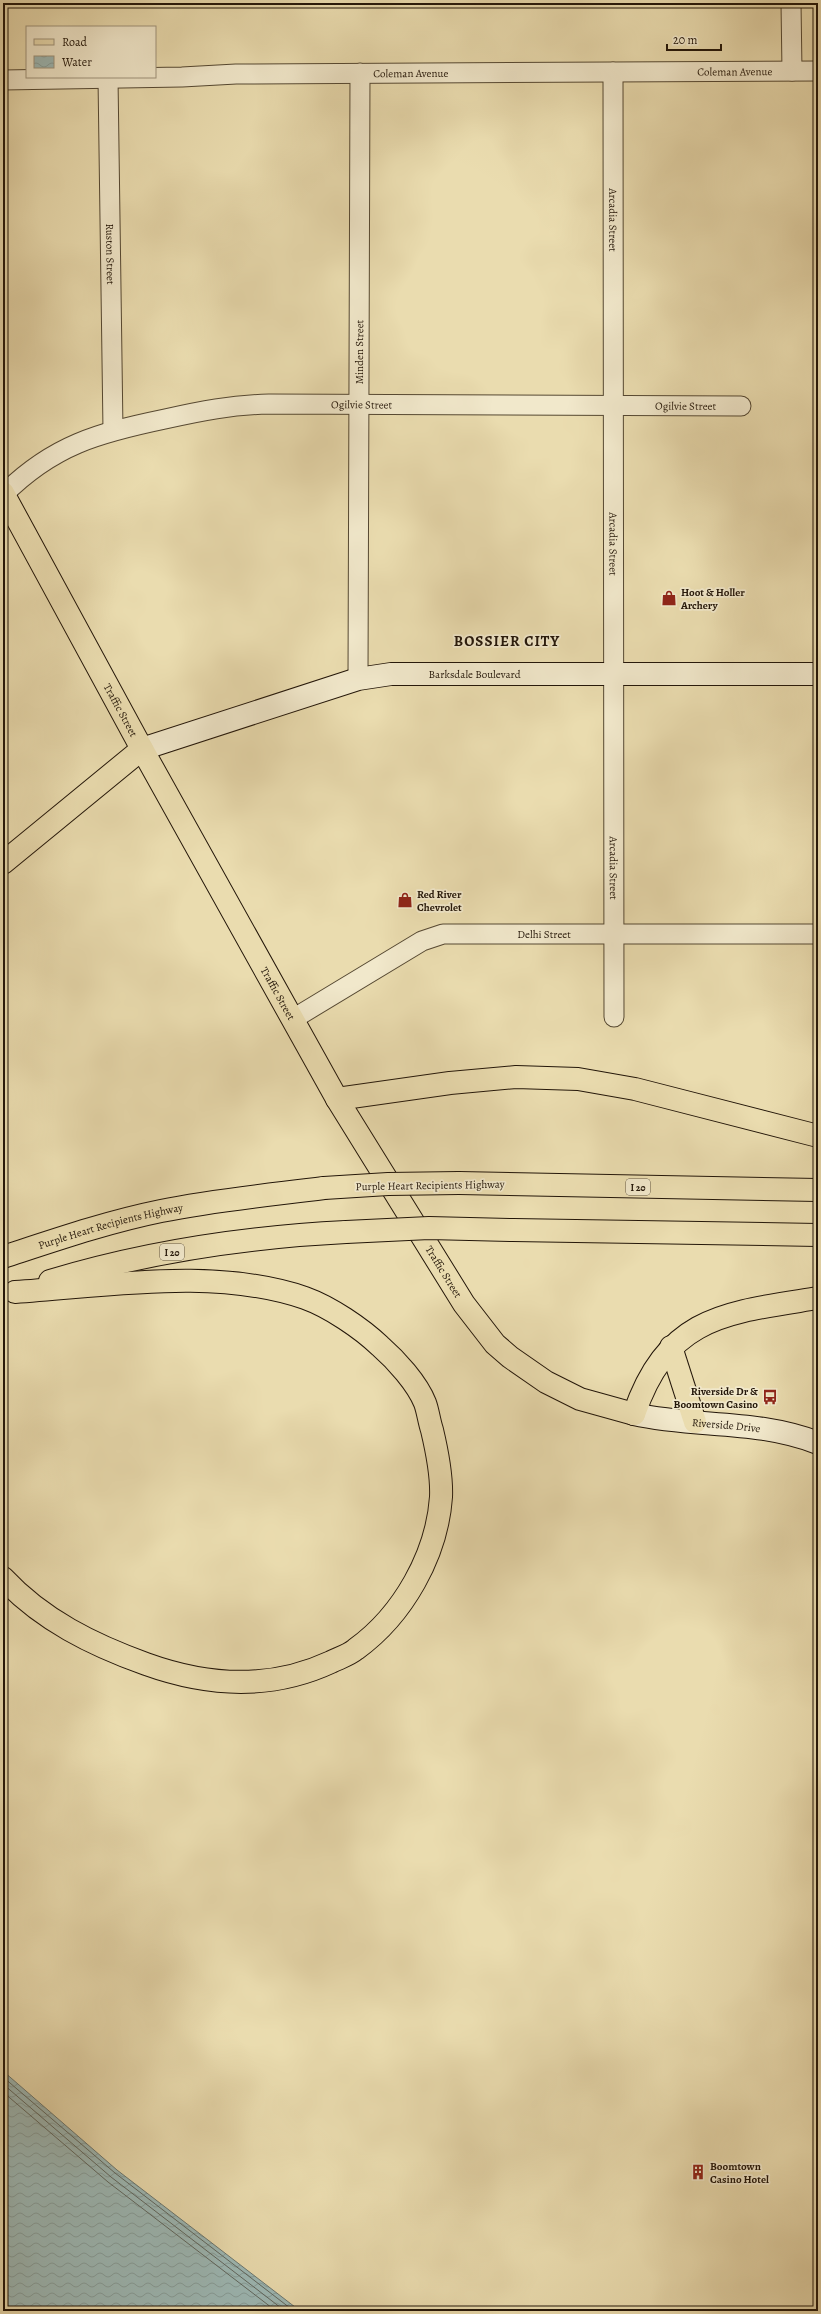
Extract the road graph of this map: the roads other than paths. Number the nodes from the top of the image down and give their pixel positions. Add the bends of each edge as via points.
1 (791, 3) edge
2 (792, 71) junction
3 (818, 71) edge
4 (613, 72) junction
5 (360, 73) junction
6 (156, 77) edge
7 (108, 78) joint
8 (3, 80) edge
9 (358, 405) junction
10 (613, 406) junction
11 (741, 406) dead end
12 (112, 430) junction
13 (3, 494) edge
14 (615, 674) junction
15 (818, 674) edge
16 (358, 679) junction
17 (142, 749) junction
18 (3, 863) edge
19 (614, 933) junction
20 (818, 934) edge
21 (614, 1017) dead end
22 (293, 1019) junction
23 (337, 1099) junction
24 (818, 1136) edge
25 (818, 1190) edge
26 (818, 1235) edge
27 (3, 1257) edge
28 (9, 1294) edge
29 (818, 1298) edge
30 (672, 1347) junction
31 (634, 1414) junction
32 (695, 1422) junction
33 (818, 1443) edge
34 (3, 1578) edge

1 - 2 street
2 - 3 street, Coleman Avenue
2 - 4 street, Coleman Avenue
4 - 5 street, Coleman Avenue
4 - 10 street, Arcadia Street
5 - 6 street, Coleman Avenue
5 - 9 street, Minden Street
7 - 8 street, Coleman Avenue
7 - 12 street, Ruston Street
9 - 10 street, Ogilvie Street
9 - 12 street, Ogilvie Street via 224,406
9 - 16 street, Minden Street
10 - 11 street, Ogilvie Street
10 - 14 street, Arcadia Street
12 - 13 street, Ogilvie Street via 54,455 33,468
13 - 17 main road, Traffic Street
14 - 15 main road, Barksdale Boulevard
14 - 16 main road, Barksdale Boulevard via 391,674
14 - 19 street, Arcadia Street
16 - 17 main road, Barksdale Boulevard
17 - 18 main road
17 - 22 main road, Traffic Street
19 - 20 street, Delhi Street
19 - 21 street, Arcadia Street
19 - 22 street, Delhi Street via 481,933 432,936
22 - 23 main road, Traffic Street
23 - 24 main road via 516,1077 578,1079 635,1090
23 - 31 main road, Traffic Street via 464,1304 495,1344 528,1370 567,1394
25 - 27 main road, Purple Heart Recipients Highway / I 20, bridge via 459,1183 324,1188 237,1198 160,1212 80,1232
26 - 28 main road, I 20, bridge via 429,1228 346,1232 251,1240 177,1251 80,1272
28 - 34 main road via 164,1280 250,1286 306,1298 361,1328 396,1361 425,1402 437,1453 441,1496 432,1540 418,1578 387,1621 355,1651 314,1670 267,1682 221,1682 159,1668 108,1650 57,1623
29 - 30 main road via 722,1317 686,1334
30 - 31 main road via 646,1381
30 - 32 main road
31 - 32 main road, Riverside Drive
32 - 33 main road, Riverside Drive via 752,1426

